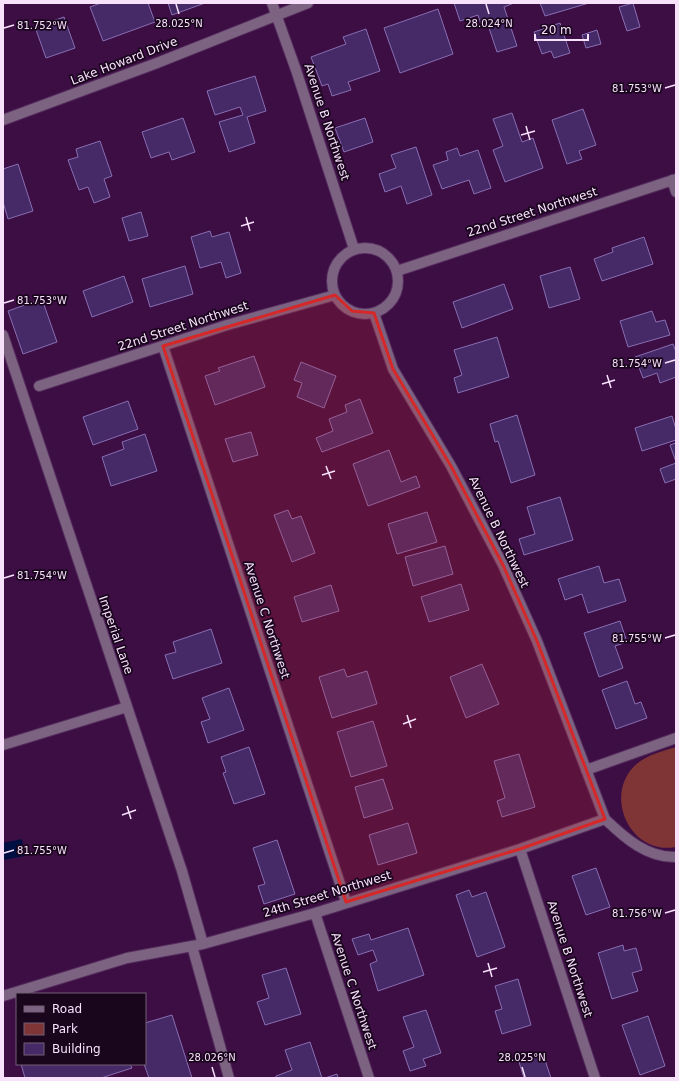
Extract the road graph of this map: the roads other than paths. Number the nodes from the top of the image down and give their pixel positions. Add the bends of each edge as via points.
1 (272, 3) edge
2 (308, 3) edge
3 (276, 15) junction
4 (3, 120) edge
5 (674, 180) edge
6 (676, 192) edge
7 (354, 249) junction
8 (397, 271) junction
9 (335, 295) junction
10 (374, 313) junction
11 (3, 335) edge
12 (163, 346) junction
13 (39, 386) dead end
14 (127, 707) junction
15 (676, 738) edge
16 (3, 745) edge
17 (586, 770) junction
18 (605, 819) junction
19 (520, 849) junction
20 (676, 857) edge
21 (346, 902) junction
22 (315, 913) junction
23 (204, 944) junction
24 (192, 946) junction
25 (3, 996) edge
26 (230, 1078) edge
27 (368, 1078) edge
28 (595, 1078) edge

1 - 3 street, Avenue B Northwest
2 - 3 street, Lake Howard Drive
3 - 4 street, Lake Howard Drive via 157,63
3 - 7 street, Avenue B Northwest
5 - 6 street
5 - 8 street, 22nd Street Northwest
7 - 8 street via 365,247 385,254
7 - 9 street via 337,263 333,274
8 - 10 street via 397,292 391,302
9 - 10 street via 342,305 352,311 362,314
9 - 12 street, 22nd Street Northwest via 227,324
10 - 17 street, Avenue B Northwest via 394,369 451,466 502,565 537,641
11 - 14 street, Imperial Lane
12 - 13 street, 22nd Street Northwest
12 - 21 street, Avenue C Northwest
14 - 16 street
14 - 23 street, Imperial Lane
15 - 17 street
17 - 18 street
18 - 19 street, 24th Street Northwest
18 - 20 street via 628,840 643,849 659,856
19 - 21 street, 24th Street Northwest
19 - 28 street, Avenue B Northwest
21 - 22 street, 24th Street Northwest
22 - 23 street, 24th Street Northwest
22 - 27 street, Avenue C Northwest
23 - 24 street, 24th Street Northwest
24 - 25 street, 24th Street Northwest via 128,958
24 - 26 street

